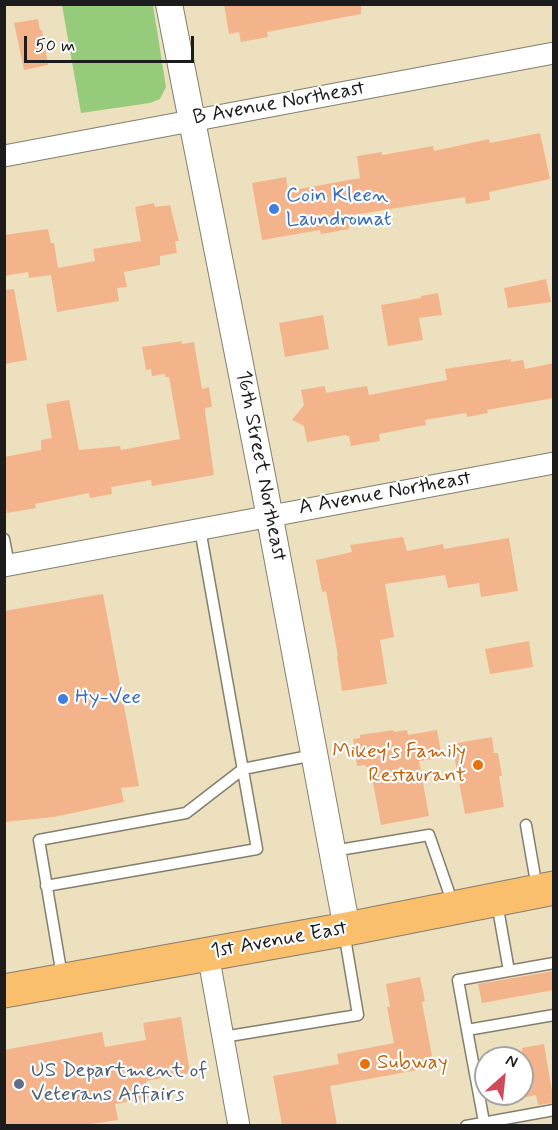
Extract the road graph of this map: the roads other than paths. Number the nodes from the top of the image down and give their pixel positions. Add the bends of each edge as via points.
1 (169, 4) edge
2 (554, 53) edge
3 (193, 120) junction
4 (4, 156) edge
5 (554, 463) edge
6 (270, 516) junction
7 (200, 529) junction
8 (4, 539) edge
9 (7, 566) edge
10 (315, 755) junction
11 (243, 769) junction
12 (526, 825) dead end
13 (333, 851) junction
14 (46, 886) junction
15 (545, 889) edge
16 (496, 899) junction
17 (454, 908) junction
18 (345, 929) junction
19 (208, 954) junction
20 (554, 963) edge
21 (509, 971) junction
22 (62, 980) junction
23 (4, 991) edge
24 (554, 1015) edge
25 (467, 1030) junction
26 (223, 1037) junction
27 (554, 1110) edge
28 (484, 1122) junction
29 (239, 1125) edge
30 (466, 1125) edge

1 - 3 street, 16th Street Northeast
2 - 3 street, B Avenue Northeast
3 - 4 street, B Avenue Northeast
3 - 6 street, 16th Street Northeast
5 - 6 street, A Avenue Northeast
6 - 7 street, A Avenue Northeast
6 - 10 street, 16th Street Northeast
7 - 9 street, A Avenue Northeast
7 - 11 lane
8 - 9 lane
10 - 11 lane
10 - 13 street, 16th Street Northeast
11 - 14 lane via 186,813 39,840
11 - 14 lane via 257,849
12 - 15 lane
13 - 17 lane via 429,835
13 - 18 street, 16th Street Northeast
14 - 22 lane
15 - 16 main road, 1st Avenue East
16 - 17 main road, 1st Avenue East
16 - 21 lane
17 - 18 main road, 1st Avenue East
18 - 19 main road, 1st Avenue East
18 - 26 lane via 358,1015
19 - 22 main road, 1st Avenue East
19 - 26 street
20 - 21 lane
21 - 25 lane via 458,980
22 - 23 main road, 1st Avenue East
24 - 25 lane
25 - 28 lane
26 - 29 street
27 - 28 lane
28 - 30 lane

